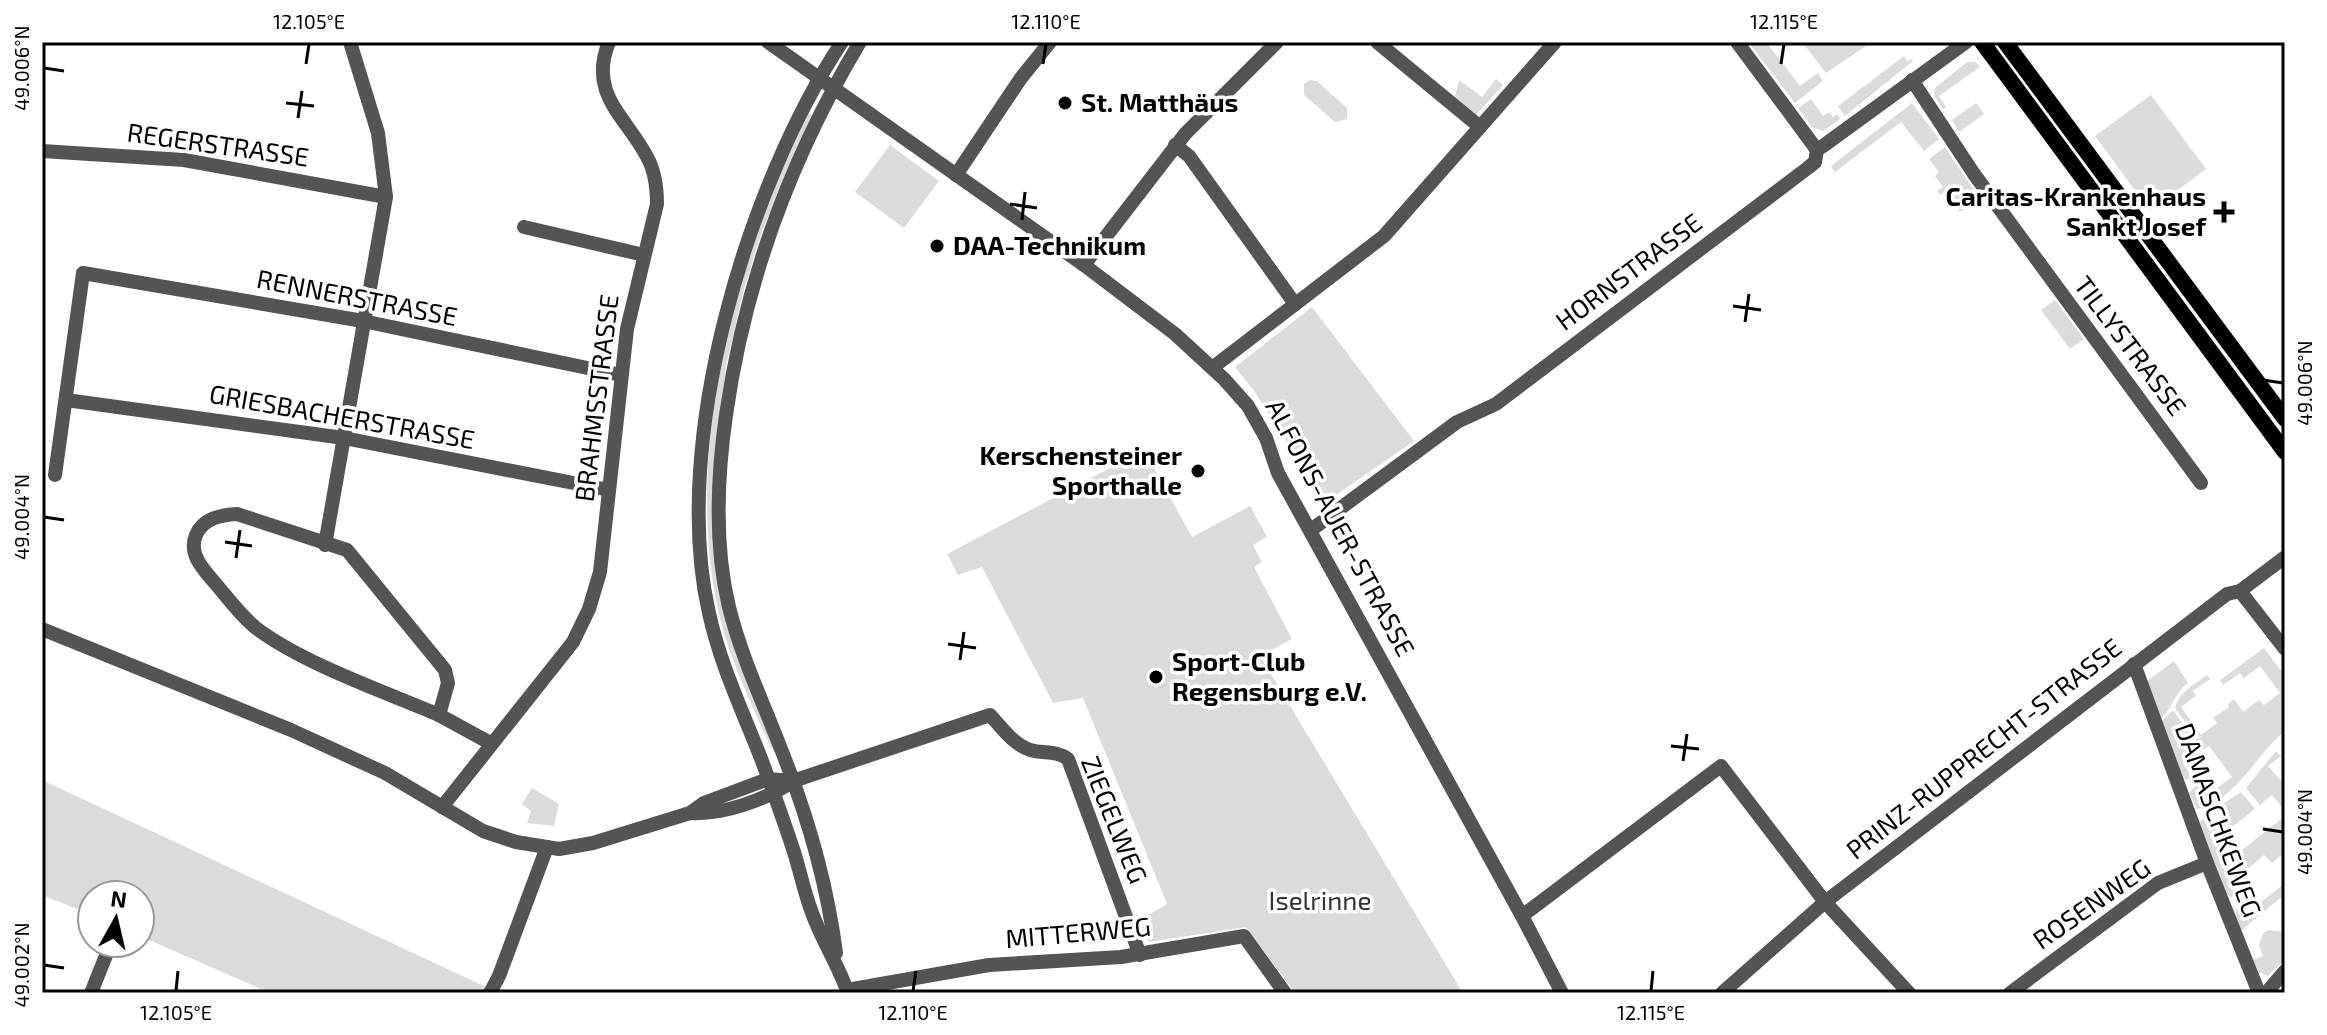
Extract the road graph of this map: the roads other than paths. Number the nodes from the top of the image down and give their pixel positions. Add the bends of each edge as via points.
1 (350, 42) edge
2 (609, 42) edge
3 (768, 42) edge
4 (842, 42) edge
5 (860, 42) edge
6 (1050, 42) edge
7 (1277, 42) edge
8 (1377, 42) edge
9 (1555, 42) edge
10 (1737, 42) edge
11 (1966, 42) edge
12 (1982, 42) edge
13 (2005, 42) edge
14 (818, 78) junction
15 (1912, 80) junction
16 (833, 88) junction
17 (1480, 127) junction
18 (1175, 145) junction
19 (1817, 150) junction
20 (42, 151) edge
21 (956, 175) junction
22 (386, 197) junction
23 (524, 227) dead end
24 (644, 255) junction
25 (1084, 265) junction
26 (1295, 304) junction
27 (363, 321) junction
28 (1212, 368) junction
29 (621, 375) junction
30 (66, 400) junction
31 (2285, 419) edge
32 (344, 438) junction
33 (2285, 452) edge
34 (55, 475) dead end
35 (2201, 483) dead end
36 (609, 490) junction
37 (1311, 530) junction
38 (325, 545) junction
39 (2285, 557) edge
40 (2240, 591) junction
41 (42, 629) edge
42 (2285, 649) edge
43 (2134, 664) junction
44 (439, 715) junction
45 (492, 744) junction
46 (768, 779) junction
47 (793, 781) junction
48 (774, 794) junction
49 (442, 807) junction
50 (690, 813) junction
51 (547, 847) junction
52 (2207, 863) junction
53 (1825, 902) junction
54 (1522, 916) junction
55 (1140, 955) junction
56 (105, 959) edge
57 (837, 965) junction
58 (2285, 971) edge
59 (847, 992) edge
60 (91, 993) edge
61 (490, 993) edge
62 (1285, 993) edge
63 (1562, 993) edge
64 (1722, 993) edge
65 (1909, 993) edge
66 (2010, 993) edge
67 (2259, 993) edge
68 (2266, 993) edge

1 - 22 street via 378,133
2 - 24 street, BRAHMSSTRASSE via 603,73 606,95 646,155 657,185
3 - 14 street, ALFONS-AUER-STRASSE
4 - 14 street
5 - 16 street
6 - 21 street
7 - 18 street
8 - 17 street
9 - 17 street
10 - 19 street
11 - 15 street, HORNSTRASSE
12 - 33 main road
13 - 31 main road
14 - 16 street, ALFONS-AUER-STRASSE
14 - 46 street via 742,257 712,382 702,452 700,553 708,611
15 - 19 street, HORNSTRASSE
15 - 35 street, TILLYSTRASSE via 1974,174
16 - 21 street, ALFONS-AUER-STRASSE
16 - 47 street via 788,184 761,259 743,319 721,449 720,554 729,605
17 - 26 street via 1384,236
18 - 25 street
18 - 26 street via 1189,156
19 - 37 street, HORNSTRASSE via 1809,167 1496,404 1457,422
20 - 22 street, REGERSTRASSE via 184,160
21 - 25 street, ALFONS-AUER-STRASSE
22 - 27 street
23 - 24 street
24 - 29 street, BRAHMSSTRASSE
25 - 28 street, ALFONS-AUER-STRASSE
26 - 28 street
27 - 29 street, RENNERSTRASSE
27 - 30 street, RENNERSTRASSE via 83,273
27 - 32 street
28 - 37 street, ALFONS-AUER-STRASSE via 1252,412 1278,473
29 - 36 street, BRAHMSSTRASSE
30 - 32 street, GRIESBACHERSTRASSE
30 - 34 street
32 - 36 street, GRIESBACHERSTRASSE
32 - 38 street
36 - 45 street, BRAHMSSTRASSE via 600,572 589,609 564,656
37 - 54 street, ALFONS-AUER-STRASSE
38 - 44 street via 347,550 445,670 448,683
38 - 44 street via 248,516 223,515 199,529 194,555 257,628 307,657
39 - 40 street, PRINZ-RUPPRECHT-STRASSE
40 - 42 street
40 - 43 street, PRINZ-RUPPRECHT-STRASSE via 2227,594
41 - 49 street via 291,730 385,773
43 - 52 street, DAMASCHKEWEG
43 - 53 street, PRINZ-RUPPRECHT-STRASSE
44 - 45 street
45 - 49 street, BRAHMSSTRASSE
46 - 47 street
46 - 48 street
46 - 50 street
47 - 48 street
47 - 55 street, ZIEGELWEG via 990,715 1015,743 1068,759
47 - 57 street via 830,902
48 - 50 street via 706,814
48 - 57 street via 811,912
49 - 51 street via 498,837
50 - 51 street via 593,843
51 - 61 street
52 - 66 street, ROSENWEG via 2158,883
52 - 67 street, DAMASCHKEWEG
53 - 54 street via 1721,766
53 - 64 street, PRINZ-RUPPRECHT-STRASSE
53 - 65 street
54 - 63 street, ALFONS-AUER-STRASSE
55 - 59 street, MITTERWEG via 1009,962
55 - 62 street, MITTERWEG via 1244,936
56 - 60 street
57 - 59 street
58 - 68 street

